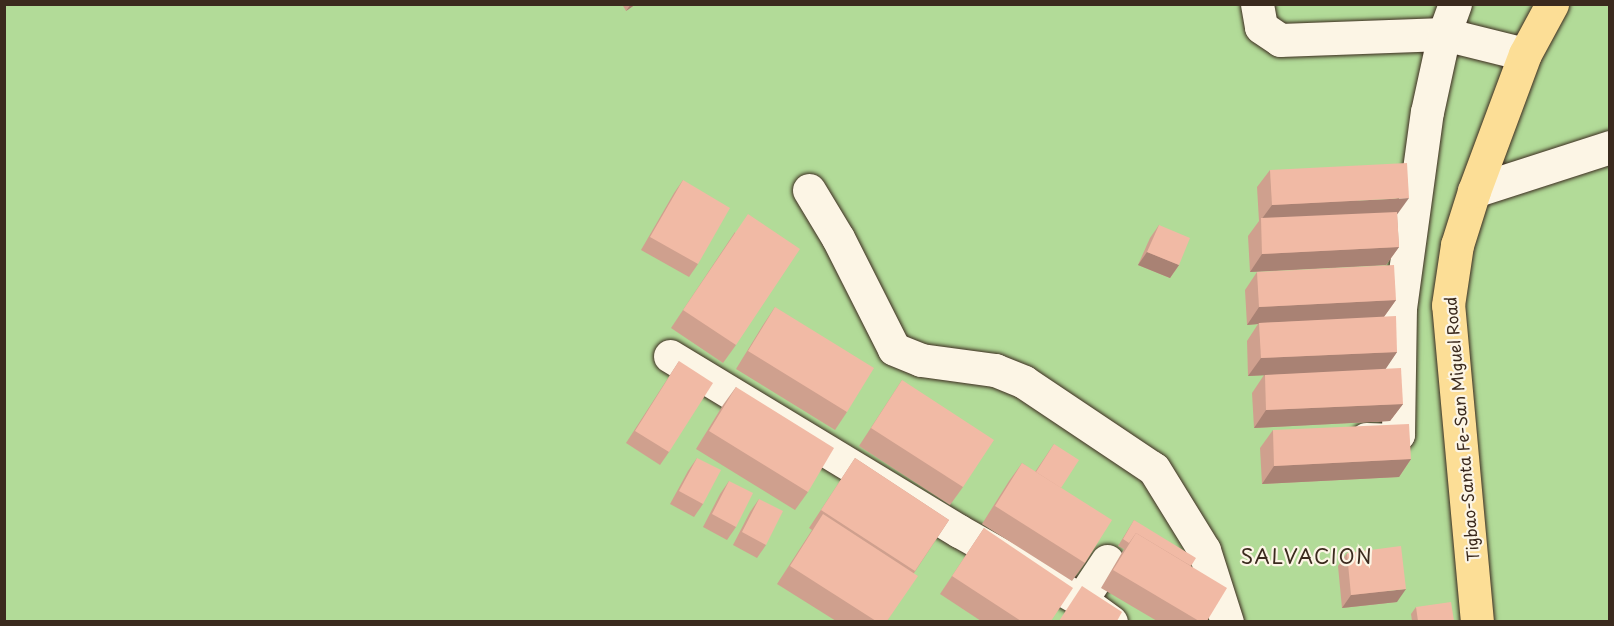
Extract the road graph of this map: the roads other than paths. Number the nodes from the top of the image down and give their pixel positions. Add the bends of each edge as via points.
1 (1257, 4) edge
2 (1552, 4) edge
3 (1450, 19) edge
4 (1525, 54) junction
5 (1610, 147) edge
6 (809, 190) dead end
7 (1474, 191) junction
8 (1411, 221) junction
9 (1378, 223) edge
10 (1399, 329) junction
11 (1365, 330) edge
12 (670, 356) dead end
13 (1331, 438) edge
14 (1107, 561) dead end
15 (1081, 600) junction
16 (1111, 621) edge
17 (1227, 621) edge
18 (1477, 621) edge

1 - 3 street via 1261,27 1280,40
2 - 4 main road, Tigbao-Santa Fe-San Miguel Road
3 - 4 street
3 - 8 street via 1427,112
4 - 7 main road, Tigbao-Santa Fe-San Miguel Road
5 - 7 street
6 - 17 street via 894,349 921,360 995,370 1024,382 1154,469 1204,550
7 - 18 main road, Tigbao-Santa Fe-San Miguel Road via 1457,245 1448,304
8 - 9 street
8 - 10 street
10 - 11 street
10 - 13 street via 1398,434 1389,440
12 - 15 street via 977,542
14 - 15 street
15 - 16 street

